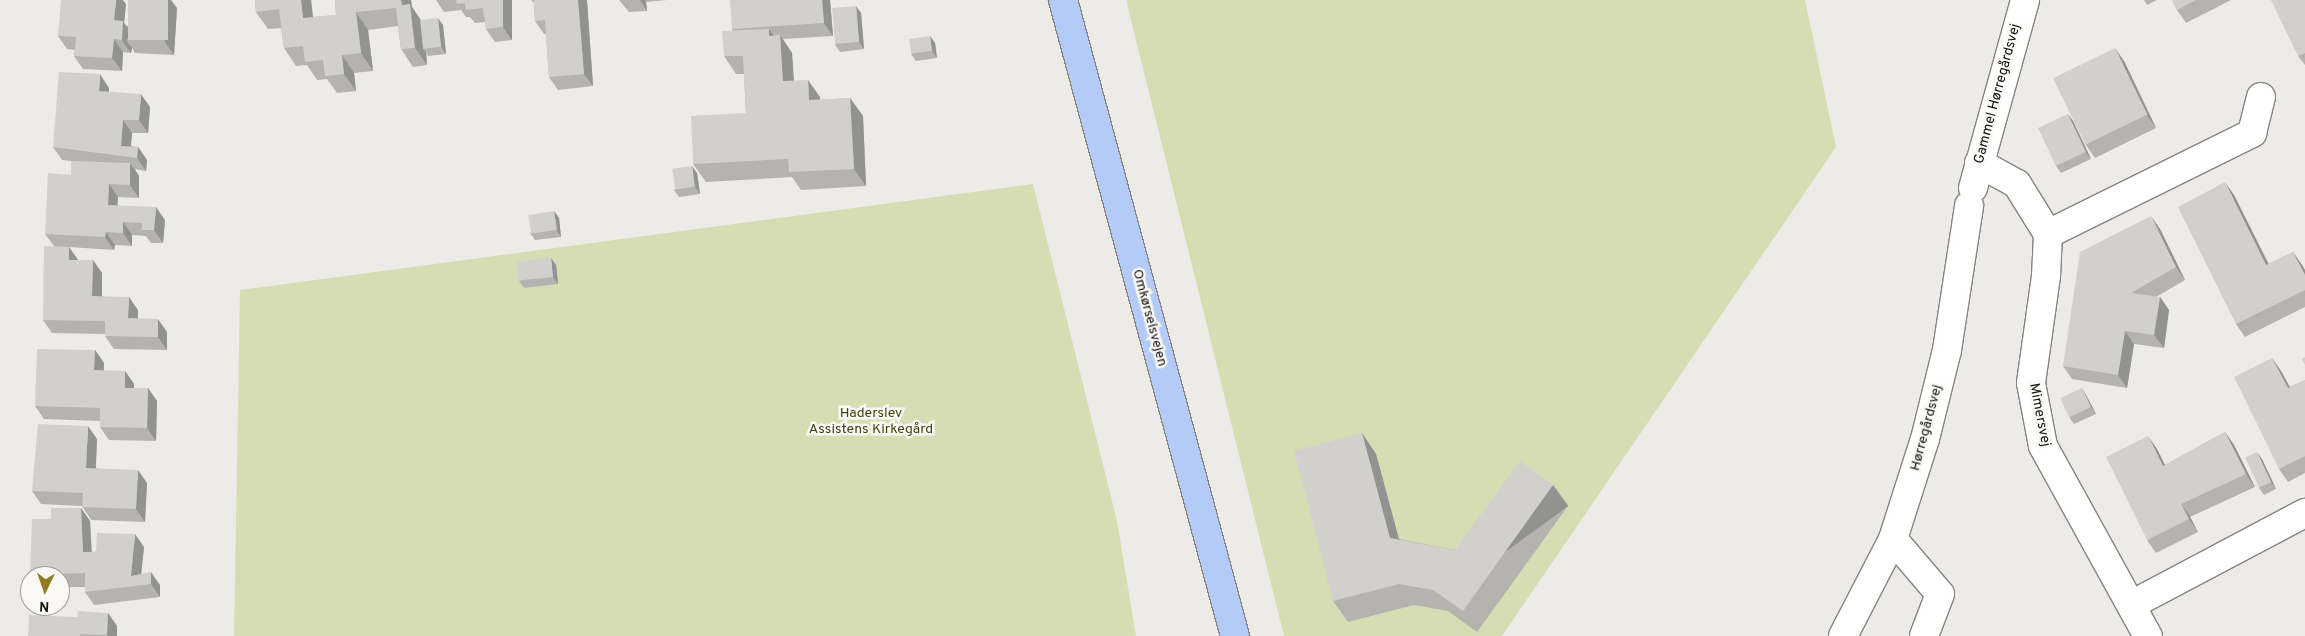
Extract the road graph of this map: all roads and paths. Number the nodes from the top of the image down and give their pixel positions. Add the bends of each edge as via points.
1 (1063, 0) edge
2 (2025, 0) edge
3 (2261, 97) dead end
4 (1974, 186) junction
5 (2048, 234) junction
6 (2305, 513) edge
7 (1893, 539) junction
8 (2131, 605) junction
9 (1235, 636) edge
10 (1843, 636) edge
11 (1924, 636) edge
12 (2148, 636) edge

1 - 9 main road, Omkørselsvejen
2 - 4 street, Gammel Hørregårdsvej
3 - 5 street via 2252,133
4 - 5 street via 2017,184
4 - 7 street, Hørregårdsvej via 1947,350
5 - 8 street, Mimersvej via 2046,276 2031,383 2043,446
6 - 8 street
7 - 10 street, Hørregårdsvej
7 - 11 street via 1940,594
8 - 12 street, Mimersvej

